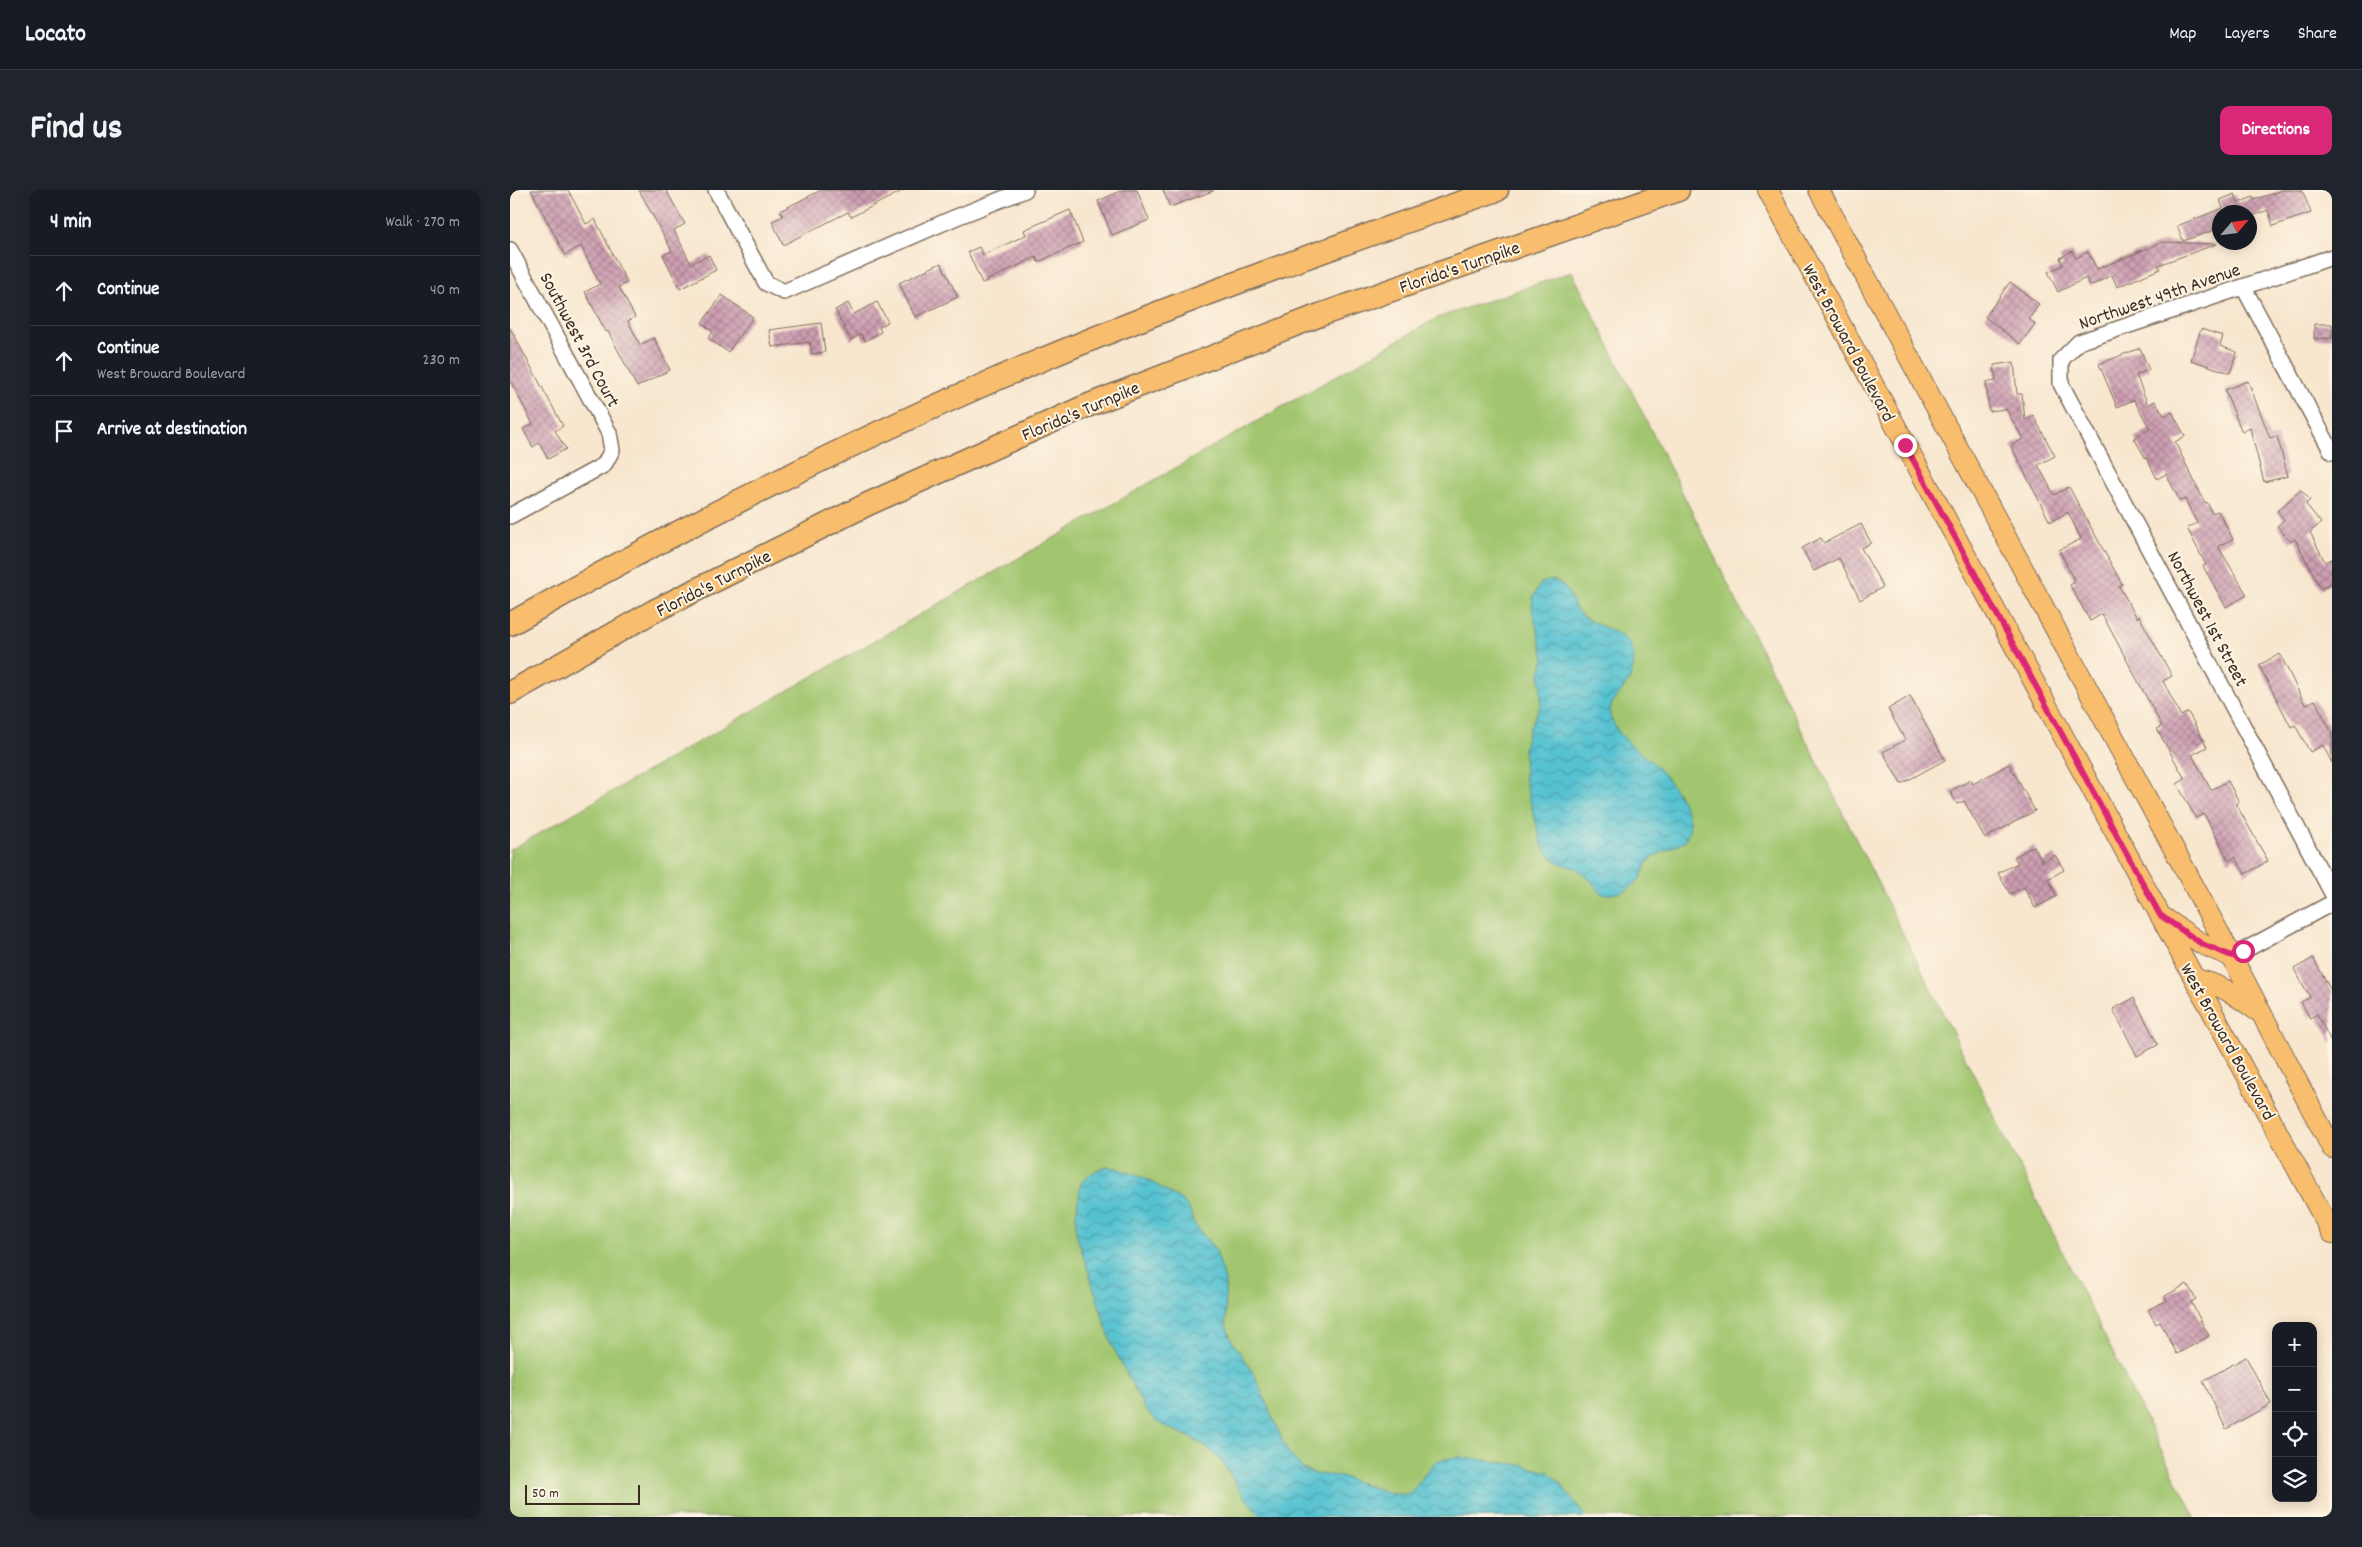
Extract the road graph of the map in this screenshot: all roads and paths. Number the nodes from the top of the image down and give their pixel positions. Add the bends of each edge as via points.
1 (716, 190) edge
2 (1026, 190) edge
3 (1497, 190) edge
4 (1678, 190) edge
5 (1768, 190) edge
6 (1819, 190) edge
7 (510, 250) edge
8 (2332, 257) edge
9 (2244, 288) junction
10 (2061, 360) joint
11 (2332, 452) edge
12 (510, 516) edge
13 (510, 624) edge
14 (510, 693) edge
15 (2332, 893) edge
16 (2332, 903) edge
17 (2160, 915) junction
18 (2232, 956) junction
19 (2195, 979) junction
20 (2260, 1012) junction
21 (2332, 1148) edge
22 (2332, 1232) edge

1 - 2 street via 766,283 784,292
3 - 13 highway via 1290,262 1034,364 829,457 623,560
4 - 14 highway, Florida's Turnpike via 1320,315 1084,406 850,513 654,611
5 - 17 main road, West Broward Boulevard
6 - 18 main road, West Broward Boulevard
7 - 12 street, Southwest 3rd Court via 609,433 612,450 604,465
8 - 9 street, Northwest 49th Avenue
9 - 10 street, Northwest 49th Avenue via 2079,342
9 - 11 street
10 - 15 street, Northwest 1st Street via 2061,384
16 - 18 street
17 - 18 main road via 2202,944
17 - 19 main road, West Broward Boulevard
18 - 20 main road, West Broward Boulevard
19 - 20 main road via 2215,983 2233,992
19 - 22 main road, West Broward Boulevard
20 - 21 main road, West Broward Boulevard

